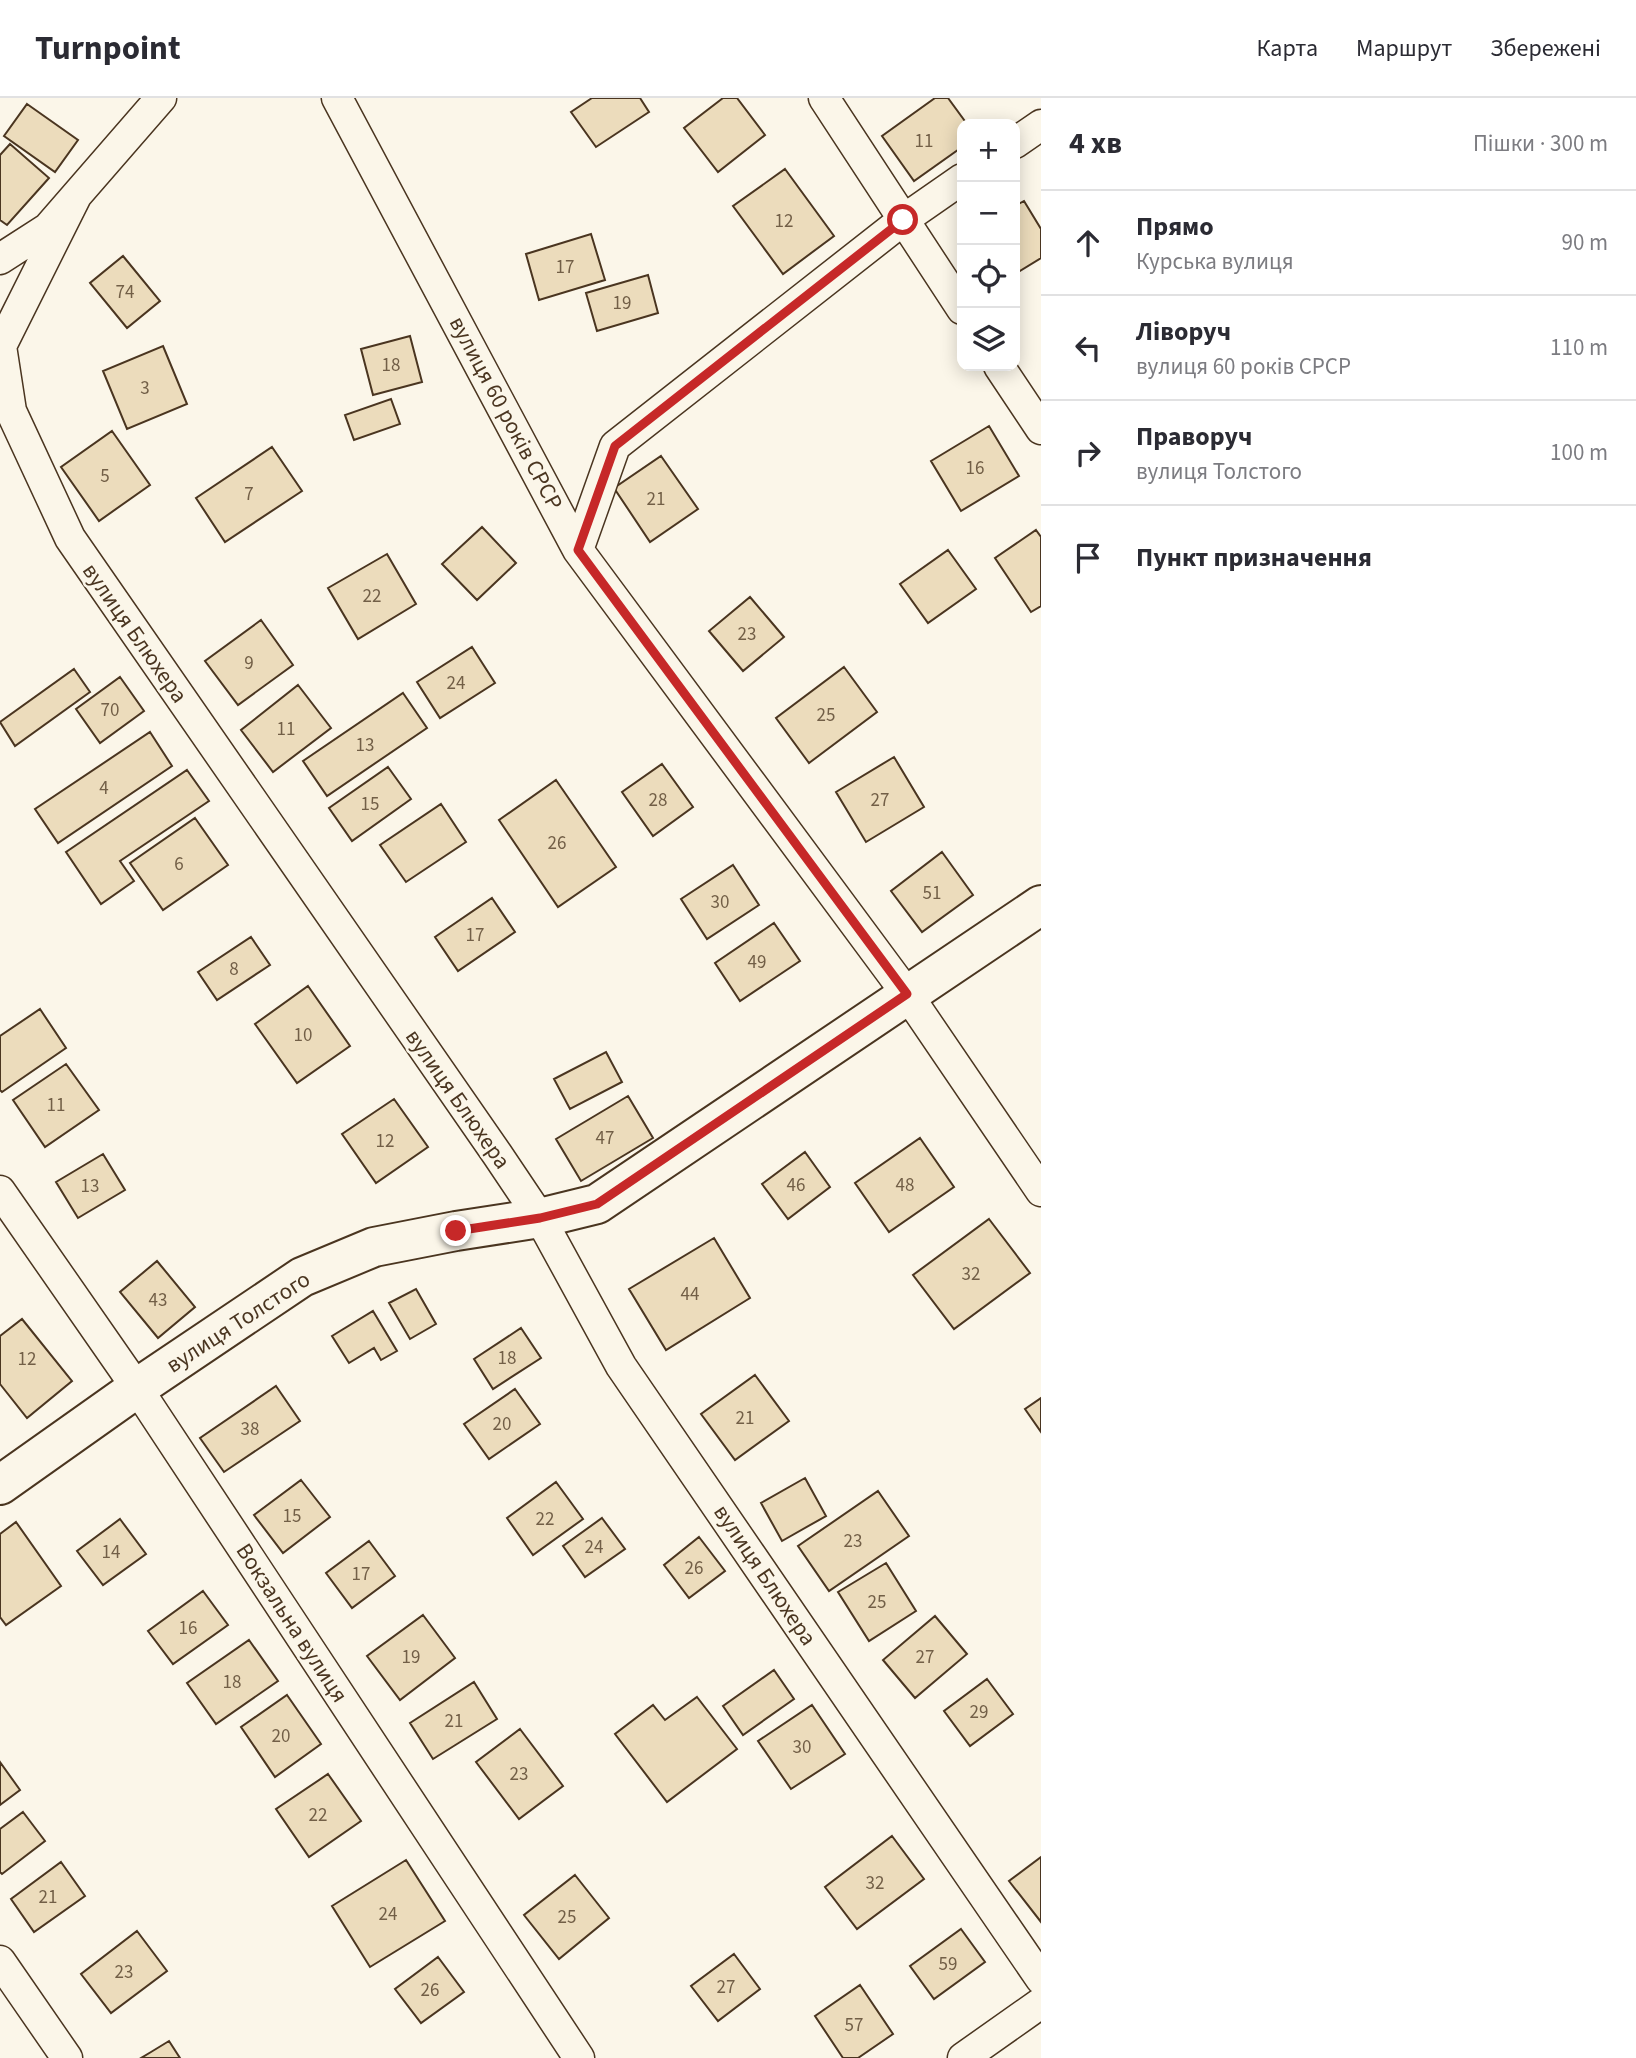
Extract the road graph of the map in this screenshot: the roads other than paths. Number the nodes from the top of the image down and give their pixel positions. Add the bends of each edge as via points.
1 (161, 98) edge
2 (337, 98) edge
3 (824, 98) edge
4 (1041, 125) edge
5 (1020, 140) edge
6 (958, 182) edge
7 (76, 196) junction
8 (903, 220) junction
9 (0, 259) edge
10 (961, 308) edge
11 (1002, 371) edge
12 (1041, 429) edge
13 (578, 550) junction
14 (1041, 905) edge
15 (907, 994) junction
16 (0, 1191) edge
17 (1041, 1191) edge
18 (540, 1218) junction
19 (137, 1388) junction
20 (0, 1485) edge
21 (0, 1962) edge
22 (1041, 1979) edge
23 (1041, 2003) edge
24 (67, 2058) edge
25 (579, 2058) edge
26 (963, 2058) edge

1 - 7 street
2 - 13 street, вулиця 60 років СРСР
3 - 8 street
4 - 5 street
6 - 8 street
7 - 9 street via 48,228
7 - 18 street, вулиця Блюхера via 1,346 11,411 70,538
8 - 10 street
8 - 13 street via 615,446
11 - 12 street
13 - 15 street, вулиця 60 років СРСР
14 - 15 street, вулиця Толстого
15 - 17 street, вулиця 60 років СРСР
15 - 18 street, вулиця Толстого via 597,1204
16 - 19 street, Вокзальна вулиця
18 - 19 street, вулиця Толстого via 374,1247 302,1277
18 - 22 street, вулиця Блюхера via 621,1366
19 - 20 street, вулиця Толстого
19 - 25 street, Вокзальна вулиця
21 - 24 street
23 - 26 street

